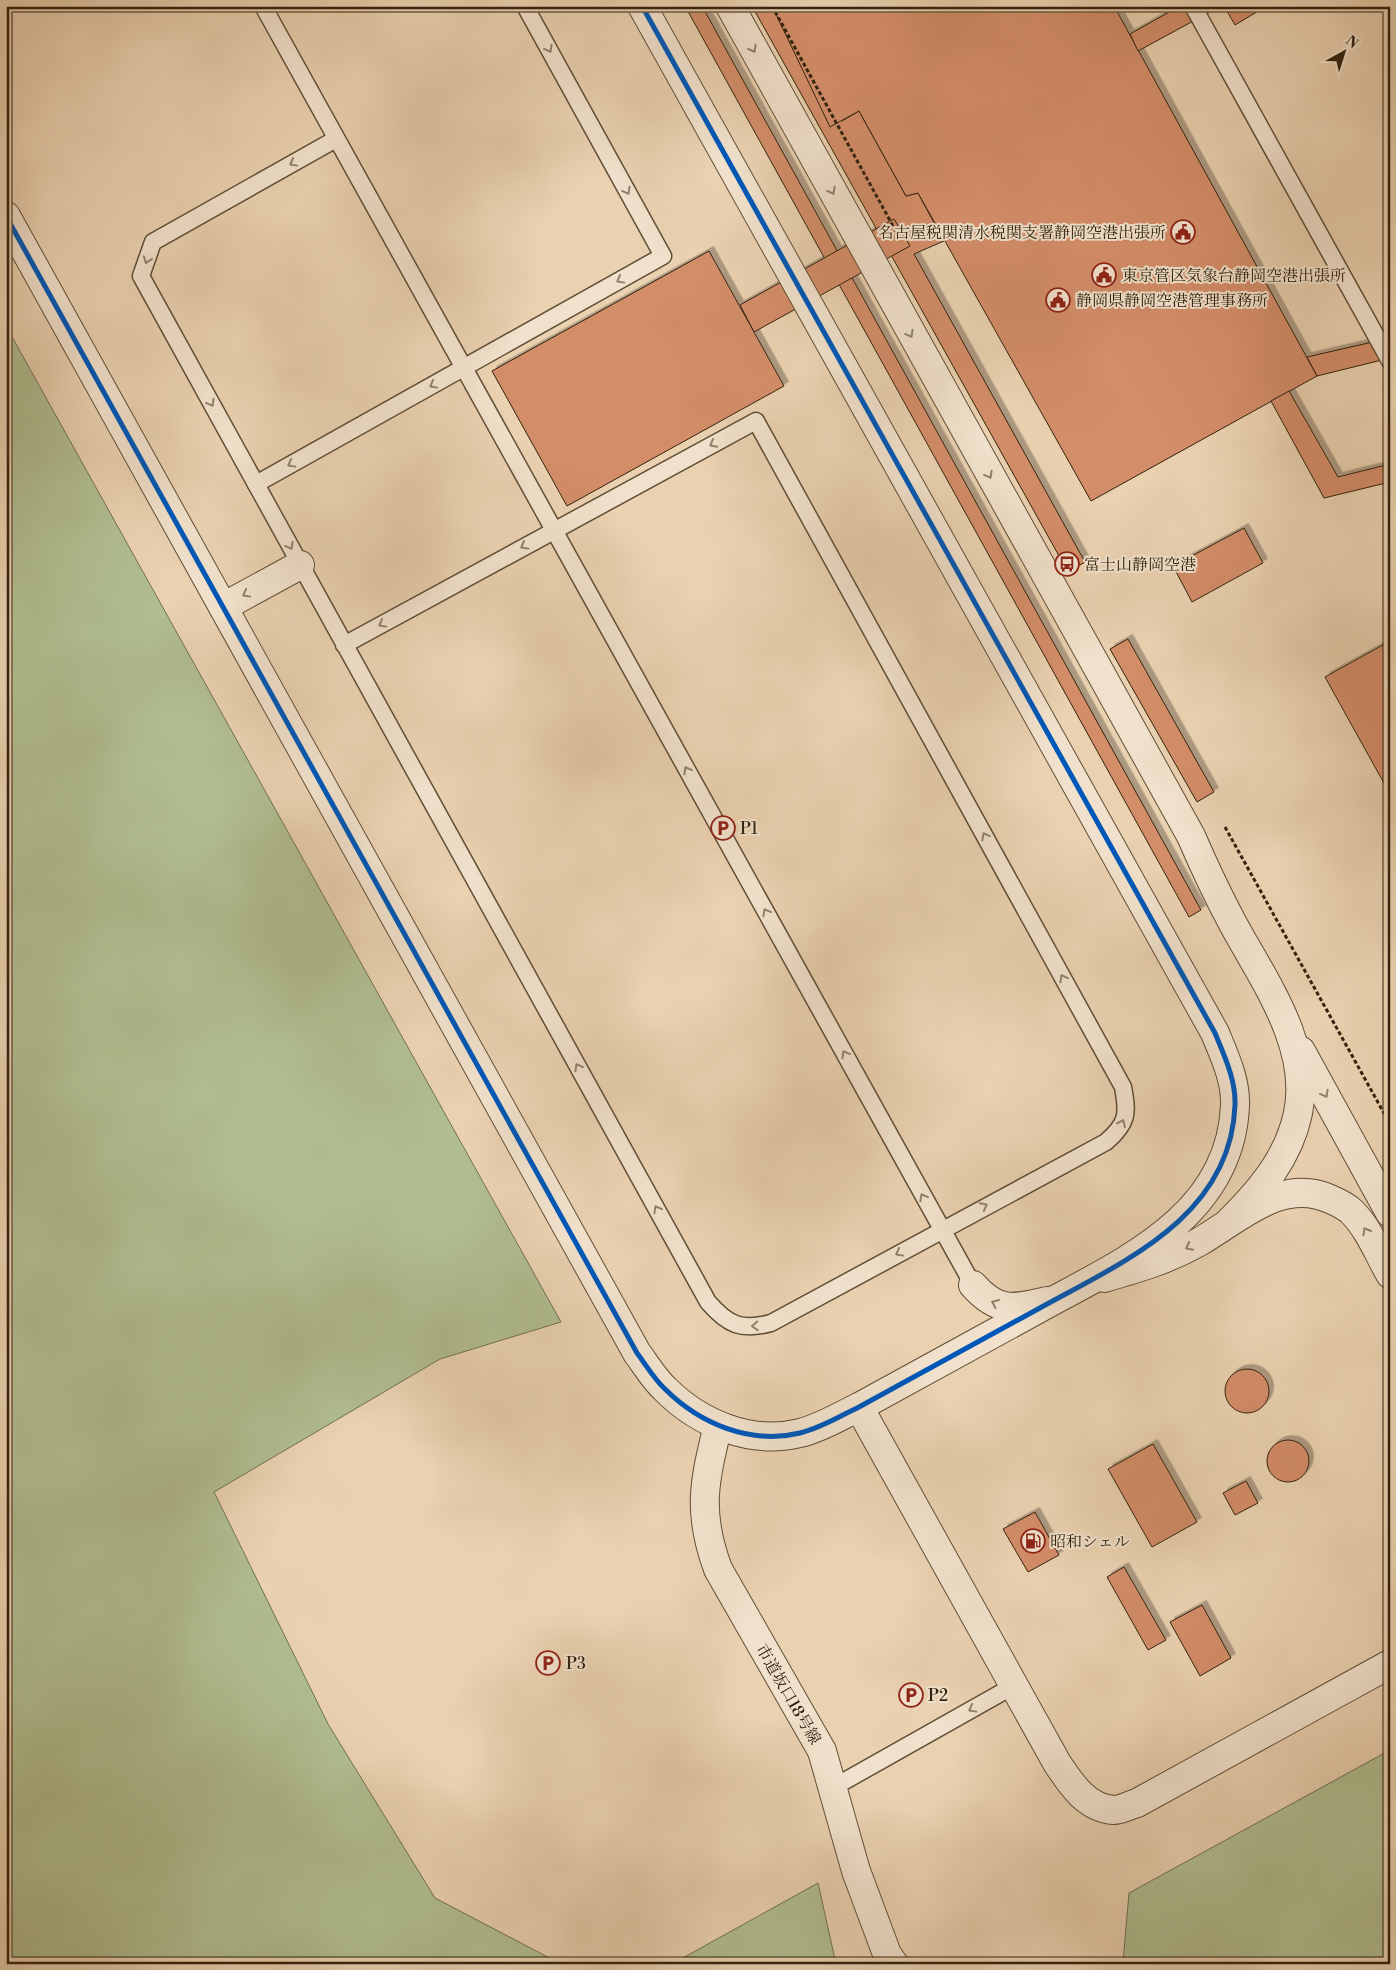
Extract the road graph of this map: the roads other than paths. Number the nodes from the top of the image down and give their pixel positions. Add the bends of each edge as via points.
1 (263, 6) edge
2 (525, 6) edge
3 (642, 6) edge
4 (730, 6) edge
5 (1193, 6) edge
6 (336, 139) junction
7 (6, 216) edge
8 (1390, 361) edge
9 (463, 368) junction
10 (256, 484) junction
11 (553, 530) junction
12 (300, 565) junction
13 (223, 607) junction
14 (344, 645) junction
15 (1277, 1005) junction
16 (1390, 1212) edge
17 (1230, 1221) junction
18 (942, 1229) junction
19 (1390, 1274) edge
20 (973, 1285) joint
21 (1080, 1285) junction
22 (1056, 1299) junction
23 (859, 1407) junction
24 (718, 1425) junction
25 (1390, 1664) edge
26 (1015, 1685) junction
27 (834, 1787) junction
28 (894, 1964) edge

1 - 6 lane
2 -> 9 lane via 663,256
3 - 21 street via 1210,1024 1229,1068 1235,1104 1230,1139 1218,1172 1197,1204 1173,1228 1141,1251
4 -> 15 street via 1191,836 1213,887
5 - 8 lane
6 - 9 lane
6 -> 10 lane via 153,242 141,276
7 - 13 street
9 -> 10 lane
9 - 11 lane
10 -> 12 lane
11 -> 14 lane
18 -> 11 lane
18 -> 11 lane via 1106,1142 1121,1129 1127,1110 1123,1087 756,421
12 -> 13 street
12 - 14 lane
13 - 24 street via 637,1353 664,1388 692,1411
18 -> 14 lane via 771,1323 755,1327 738,1326 722,1318 708,1302
15 -> 16 street
15 - 17 street via 1293,1044 1300,1079 1298,1112 1289,1142 1275,1171
19 -> 17 street via 1363,1225 1351,1211 1322,1196 1308,1192 1290,1193 1268,1200
17 -> 21 street via 1166,1260
18 - 20 lane
22 -> 20 street via 1012,1308 997,1305
21 - 22 street
22 - 23 street
23 - 24 street via 800,1433 772,1437 744,1435
23 - 26 street
24 - 27 street, 市道坂口18号線 via 704,1489 708,1541 718,1569 822,1751
25 - 26 street via 1161,1792 1115,1810 1092,1803 1073,1787
26 -> 27 lane
27 - 28 street, 市道坂口18号線 via 856,1871 887,1954

